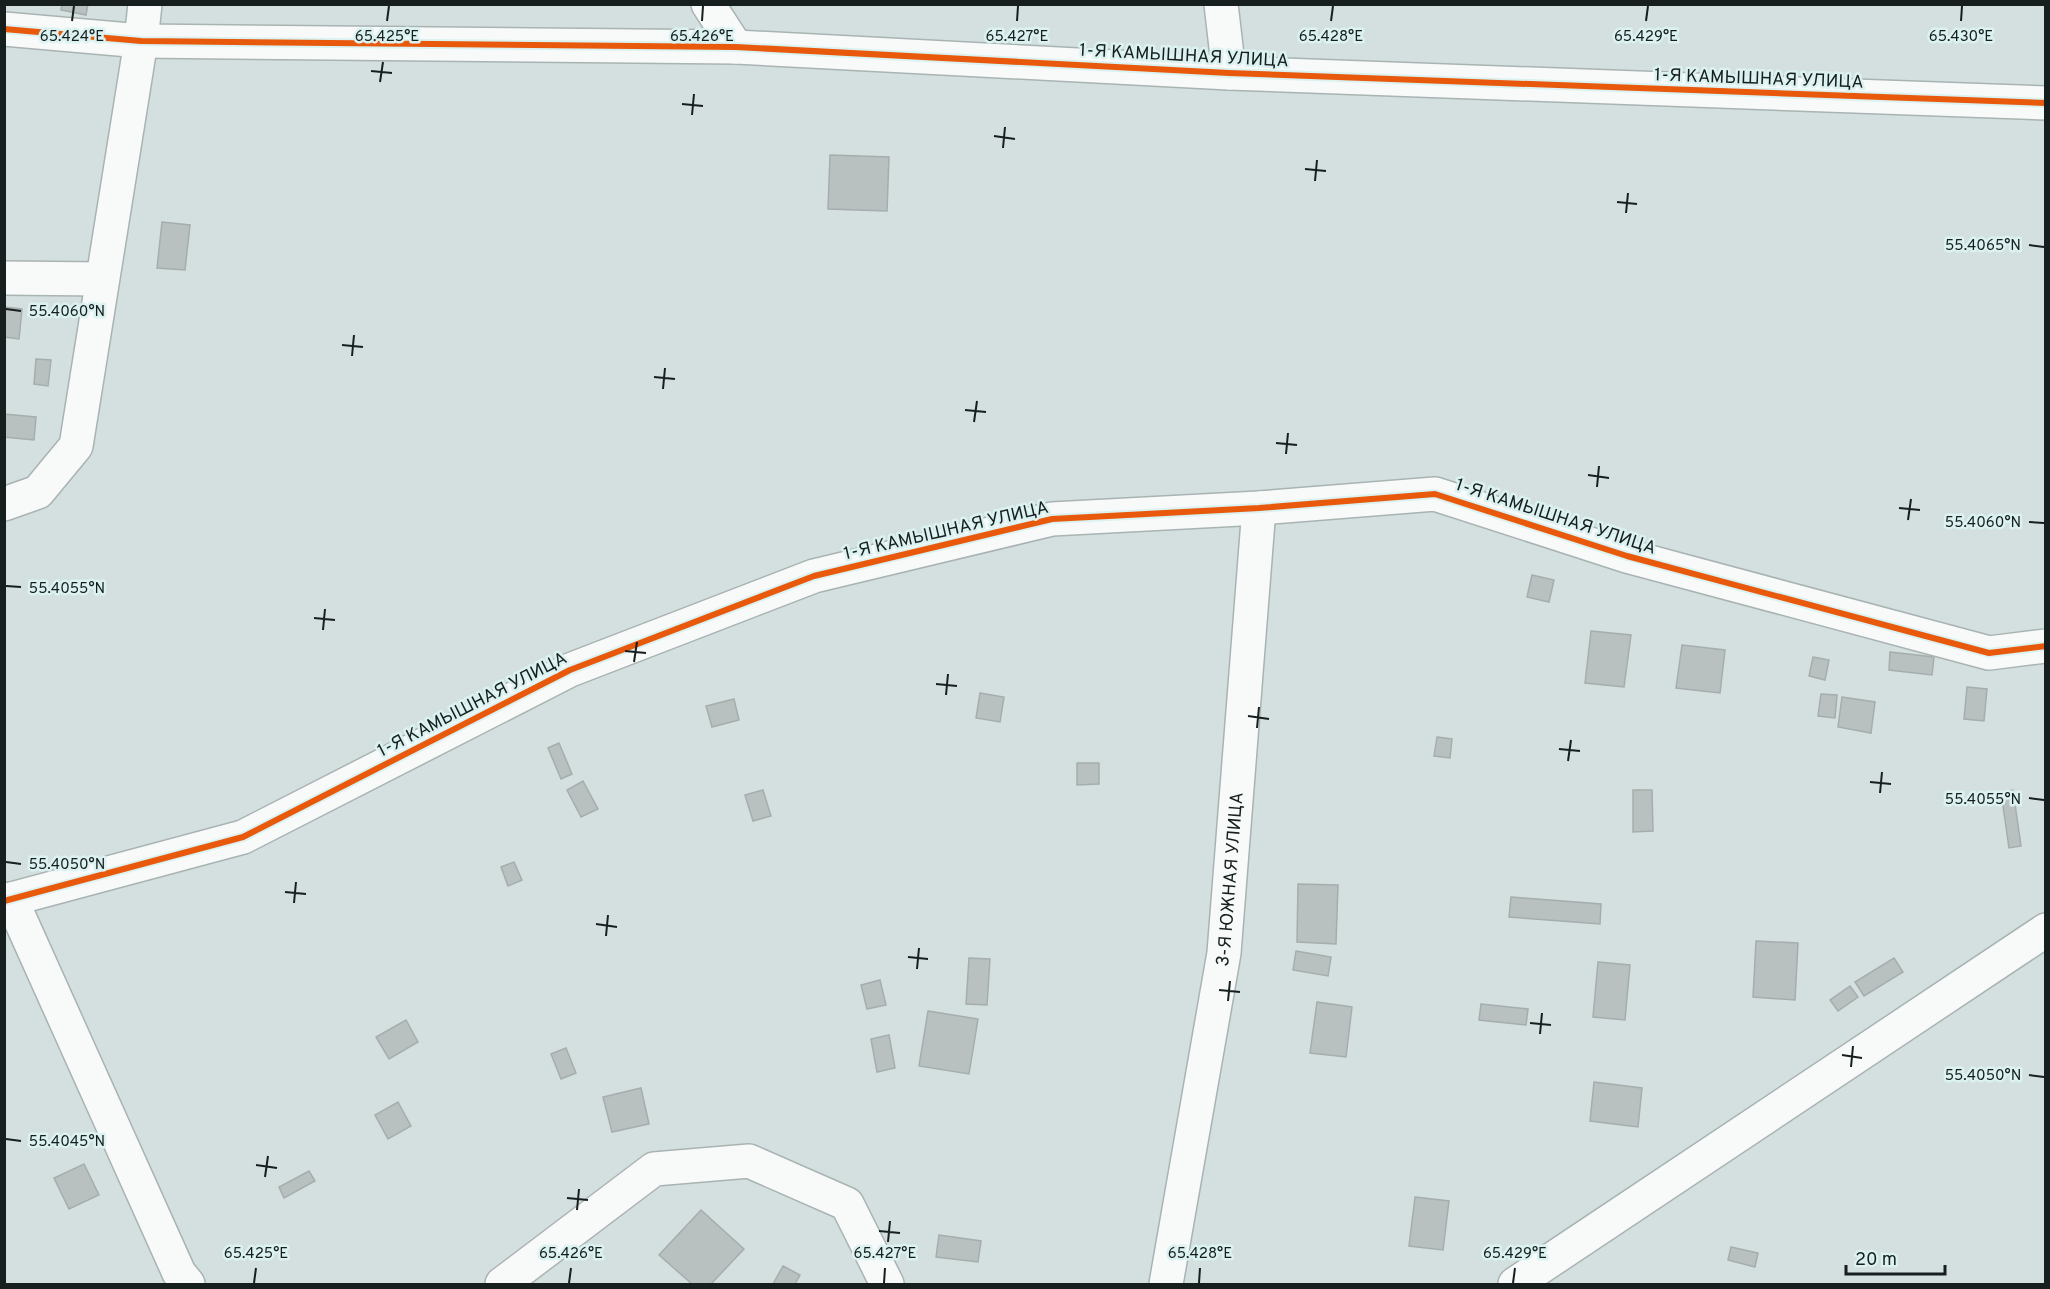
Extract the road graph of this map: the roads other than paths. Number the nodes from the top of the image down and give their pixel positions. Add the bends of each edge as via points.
1 (145, 4) edge
2 (708, 4) edge
3 (1221, 4) edge
4 (4, 29) edge
5 (141, 41) junction
6 (736, 47) junction
7 (1229, 73) junction
8 (2046, 103) edge
9 (4, 278) edge
10 (102, 279) junction
11 (4, 504) edge
12 (1259, 508) junction
13 (2046, 646) edge
14 (8, 900) edge
15 (2046, 930) edge
16 (188, 1284) edge
17 (502, 1284) edge
18 (887, 1284) edge
19 (1166, 1284) edge
20 (1515, 1284) edge

1 - 5 street
2 - 6 street
3 - 7 street
4 - 5 street, 1-Я КАМЫШНАЯ УЛИЦА
5 - 6 street, 1-Я КАМЫШНАЯ УЛИЦА
5 - 10 street
6 - 7 street, 1-Я КАМЫШНАЯ УЛИЦА
7 - 8 street, 1-Я КАМЫШНАЯ УЛИЦА
9 - 10 street
10 - 11 street via 76,446 38,492
12 - 13 street, 1-Я КАМЫШНАЯ УЛИЦА via 1435,494 1627,556 1989,653
12 - 14 street, 1-Я КАМЫШНАЯ УЛИЦА via 1052,519 814,576 570,670 243,837
12 - 19 street, 3-Я ЮЖНАЯ УЛИЦА via 1224,953
14 - 16 street via 179,1273
15 - 20 street
17 - 18 street via 654,1170 749,1161 846,1204

